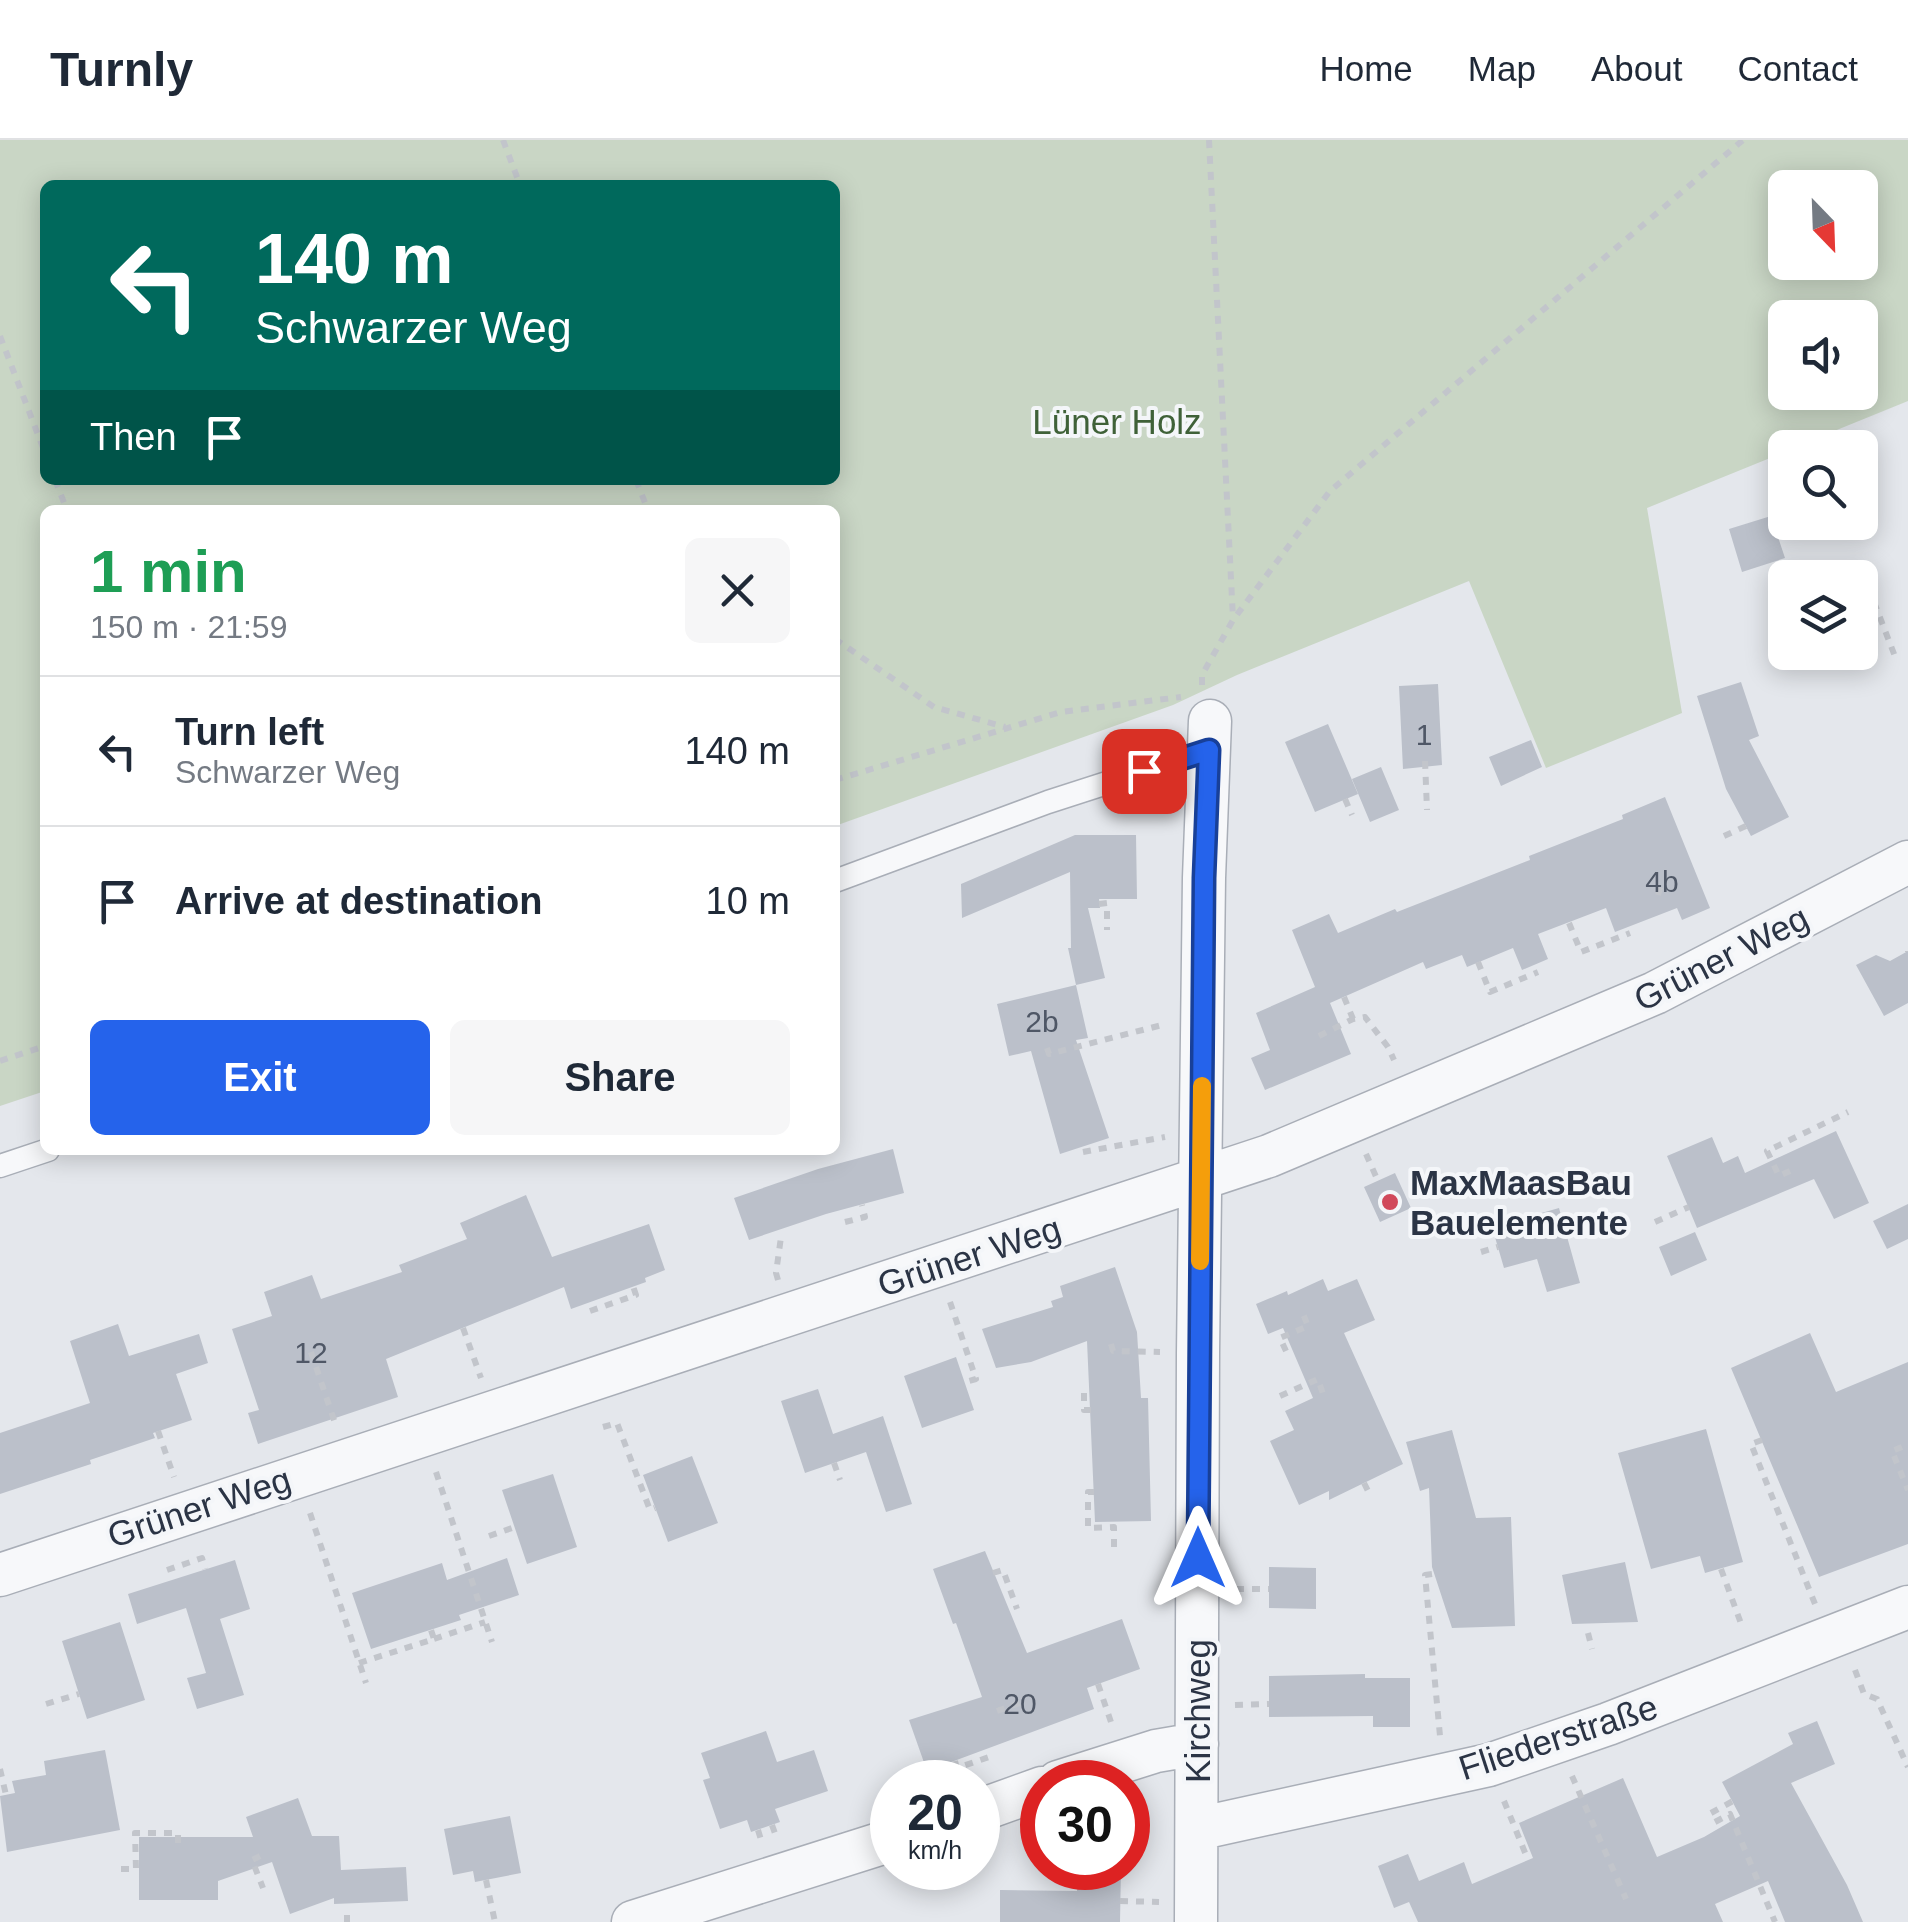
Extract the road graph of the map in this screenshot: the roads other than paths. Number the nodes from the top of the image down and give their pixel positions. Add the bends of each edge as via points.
1 (1202, 715) joint
2 (1908, 862) edge
3 (840, 879) edge
4 (40, 1153) edge
5 (0, 1166) edge
6 (1200, 1179) junction
7 (0, 1575) edge
8 (1908, 1607) edge
9 (1197, 1744) junction
10 (1125, 1760) edge
11 (1196, 1829) junction
12 (870, 1847) edge
13 (634, 1922) edge
14 (1196, 1922) edge

1 - 3 lane via 1048,802
1 - 6 street, Kirchweg
2 - 6 street, Grüner Weg via 1655,993
4 - 5 lane
6 - 7 street, Grüner Weg
6 - 9 street, Kirchweg
8 - 11 street, Fliederstraße via 1489,1764
9 - 10 street
9 - 11 street, Kirchweg
11 - 14 street, Kirchweg
12 - 13 street

